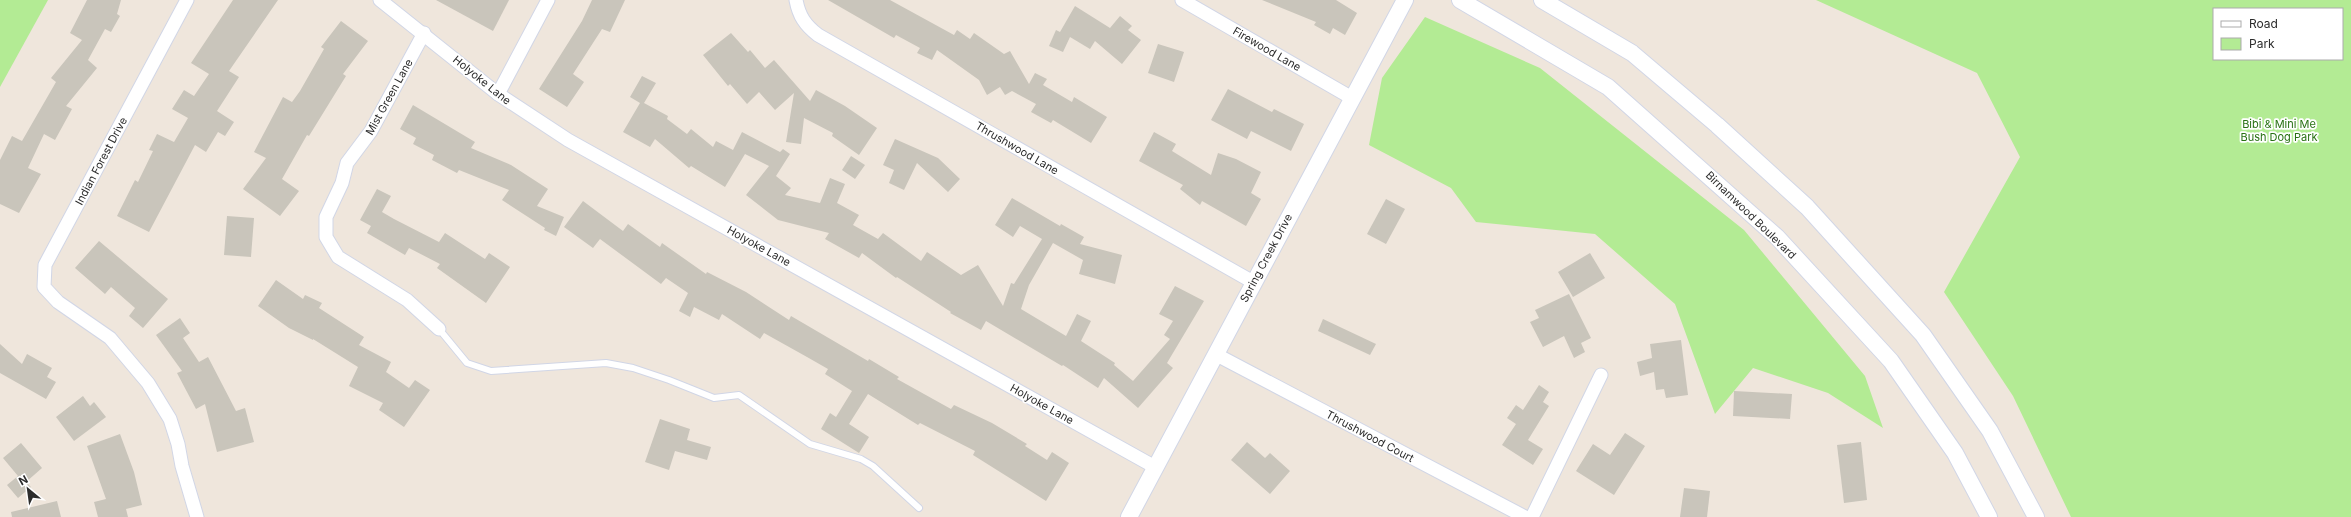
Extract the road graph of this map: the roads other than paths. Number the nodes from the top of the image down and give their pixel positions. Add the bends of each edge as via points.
1 (187, 0) edge
2 (380, 0) edge
3 (548, 0) edge
4 (796, 0) edge
5 (1182, 0) edge
6 (1405, 0) edge
7 (1460, 0) edge
8 (1542, 0) edge
9 (424, 33) junction
10 (498, 94) junction
11 (1352, 98) junction
12 (1253, 282) junction
13 (439, 329) joint
14 (1215, 354) junction
15 (1602, 375) dead end
16 (1155, 467) junction
17 (920, 508) dead end
18 (197, 517) edge
19 (1128, 517) edge
20 (1525, 517) edge
21 (1532, 517) edge
22 (1989, 517) edge
23 (2036, 517) edge

1 - 18 street, Indian Forest Drive via 45,265 44,287 58,302 110,338 148,383 166,413 178,444
2 - 9 street, Holyoke Lane
3 - 10 street
4 - 12 street, Thrushwood Lane via 799,14 806,26 818,35
5 - 11 street, Firewood Lane
6 - 11 street, Spring Creek Drive
7 - 22 street, Birnamwood Boulevard via 1608,87 1777,236 1891,361 1955,453
8 - 23 street via 1632,53 1717,125 1806,208 1923,335 1990,431
9 - 10 street, Holyoke Lane
9 - 13 street, Mist Green Lane via 371,131 347,163 342,183 326,217 326,237 338,257 407,300
10 - 16 street, Holyoke Lane via 568,140
11 - 12 street, Spring Creek Drive
12 - 14 street, Spring Creek Drive
13 - 17 lane via 467,363 491,371 606,363 633,368 714,398 740,396 810,444 873,466
14 - 16 street, Spring Creek Drive
14 - 20 street, Thrushwood Court
15 - 21 street
16 - 19 street, Spring Creek Drive

